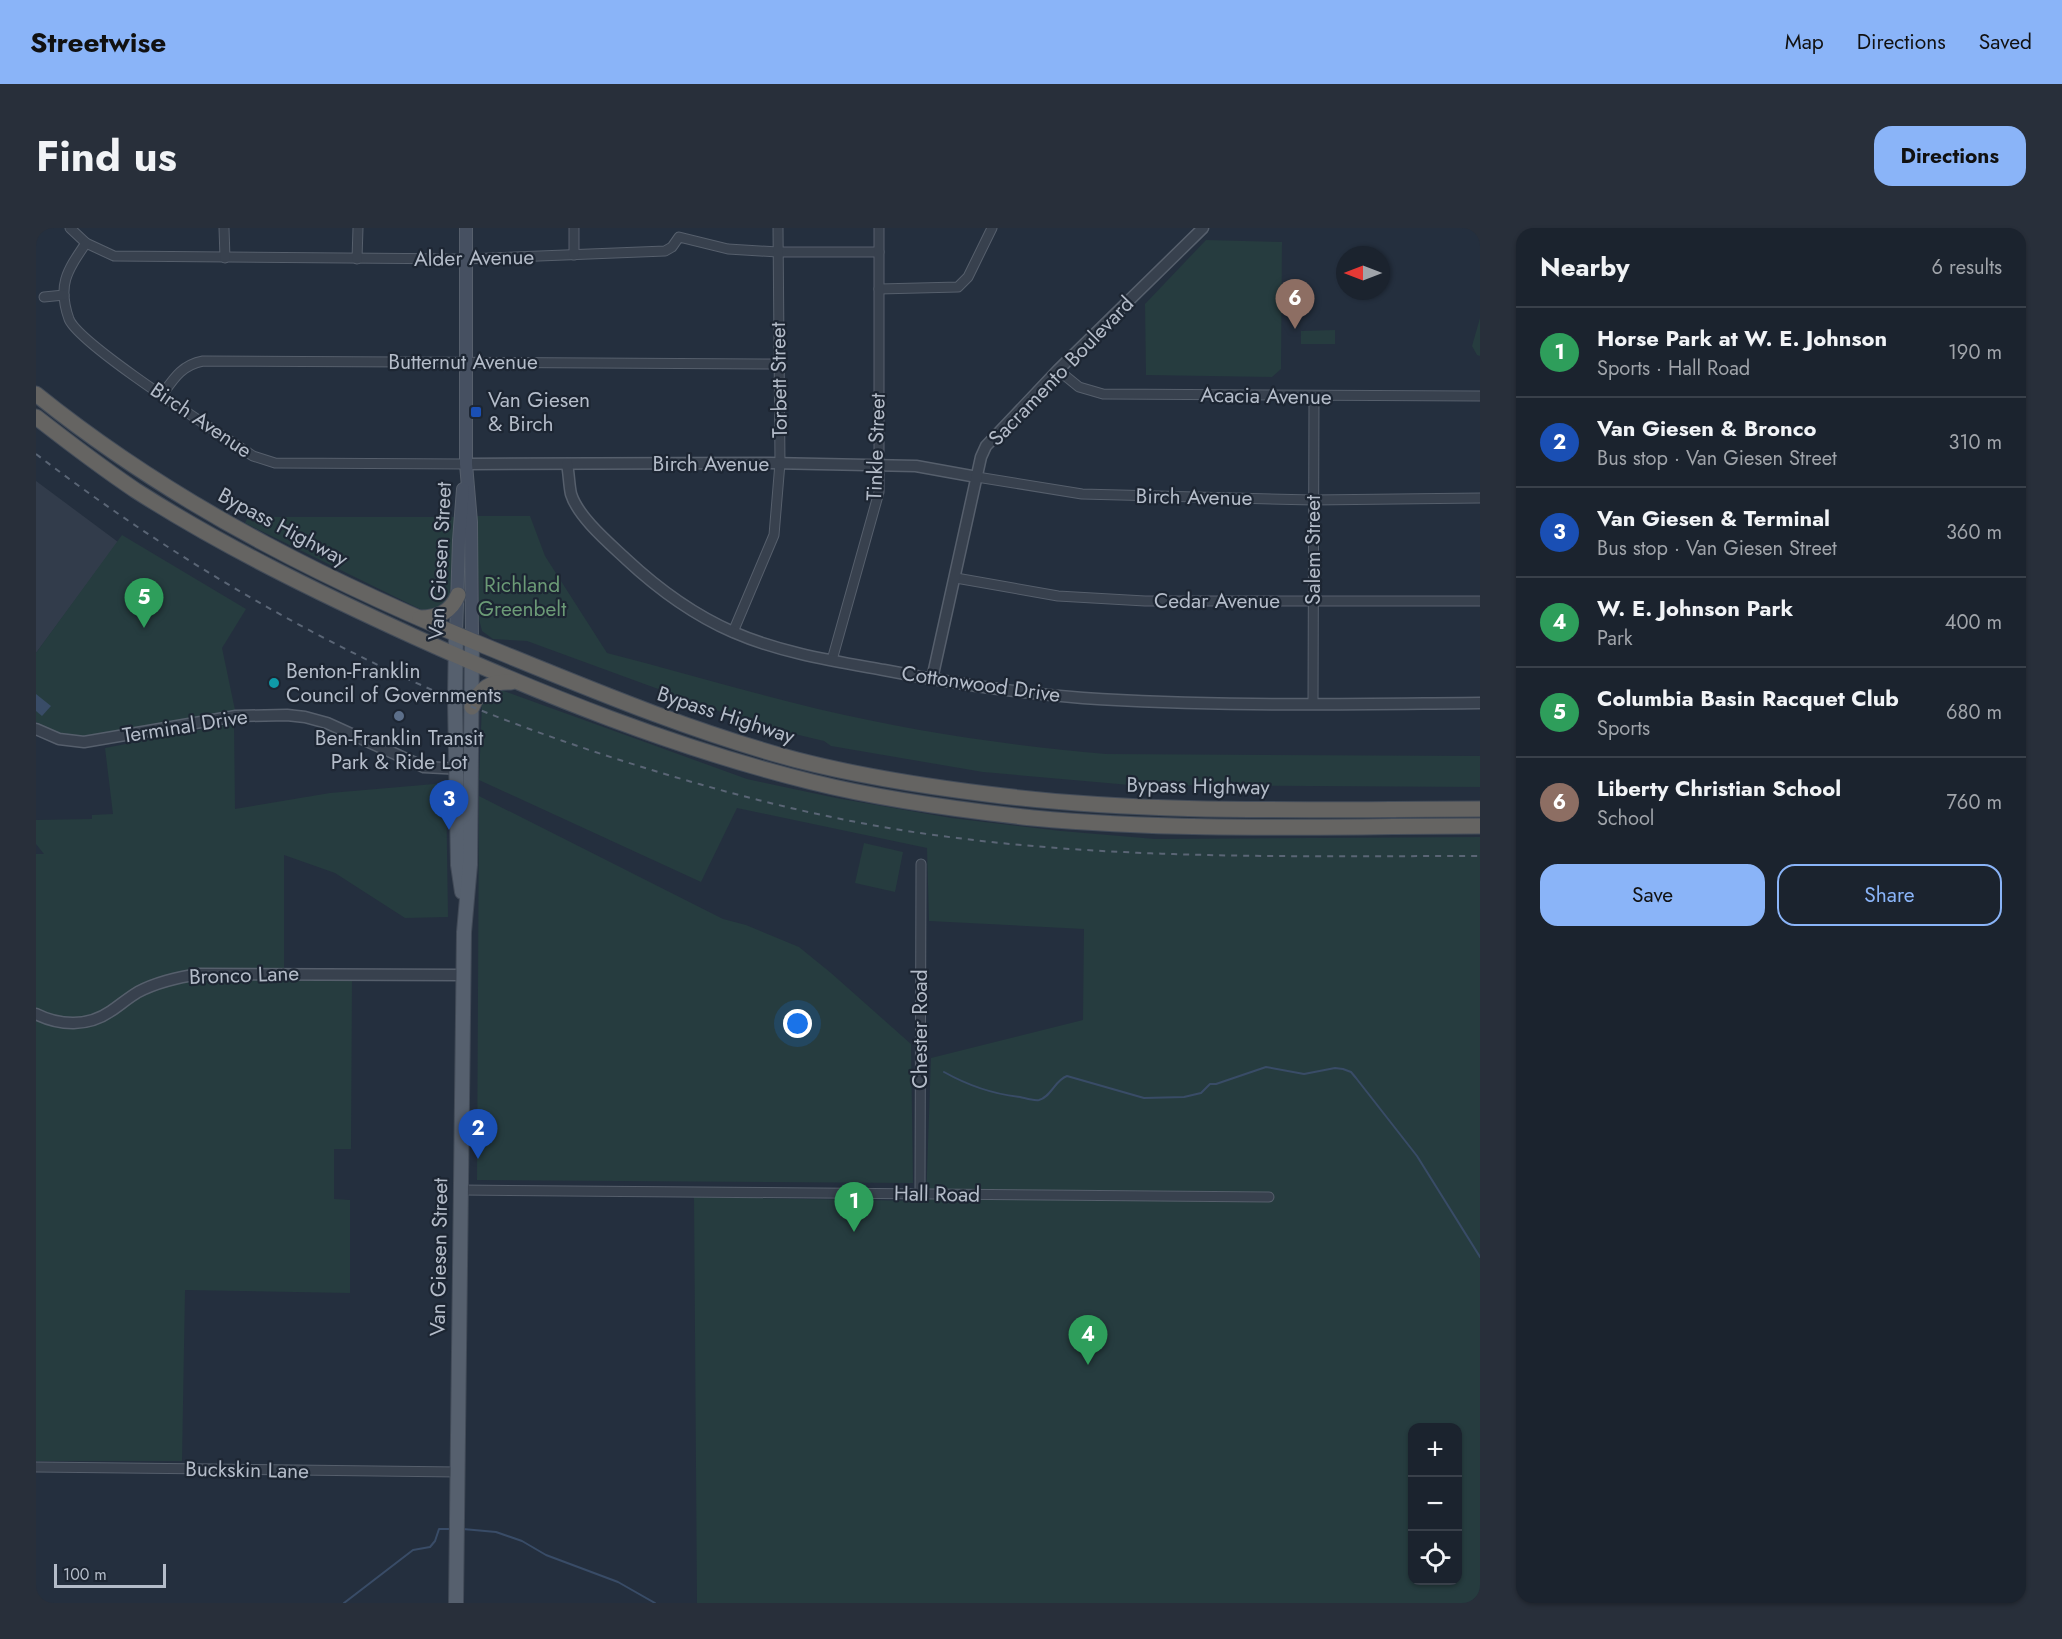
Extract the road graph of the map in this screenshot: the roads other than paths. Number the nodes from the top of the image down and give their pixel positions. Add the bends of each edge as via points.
1 (70, 228) edge
2 (224, 228) edge
3 (358, 228) edge
4 (466, 228) edge
5 (574, 228) edge
6 (778, 228) edge
7 (879, 228) edge
8 (992, 228) edge
9 (1203, 228) edge
10 (679, 232) edge
11 (86, 243) junction
12 (778, 252) junction
13 (879, 252) junction
14 (574, 255) junction
15 (225, 258) junction
16 (357, 259) junction
17 (466, 259) junction
18 (879, 289) junction
19 (63, 295) junction
20 (44, 297) dead end
21 (466, 362) junction
22 (777, 364) junction
23 (1058, 370) junction
24 (36, 394) edge
25 (162, 395) junction
26 (1480, 396) edge
27 (1314, 397) junction
28 (36, 417) edge
29 (780, 463) junction
30 (466, 464) junction
31 (567, 464) junction
32 (879, 465) junction
33 (977, 477) junction
34 (1480, 498) edge
35 (1313, 500) junction
36 (956, 578) junction
37 (458, 595) junction
38 (1314, 601) junction
39 (1480, 601) edge
40 (418, 618) junction
41 (733, 632) junction
42 (456, 635) junction
43 (472, 641) junction
44 (456, 655) junction
45 (832, 660) junction
46 (472, 663) junction
47 (932, 679) junction
48 (519, 682) junction
49 (1480, 703) edge
50 (1313, 704) junction
51 (472, 707) junction
52 (36, 729) edge
53 (456, 769) junction
54 (471, 769) junction
55 (1480, 809) edge
56 (1480, 826) edge
57 (921, 864) dead end
58 (465, 912) junction
59 (464, 975) junction
60 (36, 1014) edge
61 (461, 1190) junction
62 (920, 1193) junction
63 (1269, 1197) dead end
64 (36, 1467) edge
65 (458, 1472) junction
66 (456, 1603) edge

1 - 11 street, Alder Avenue
2 - 15 street
3 - 16 street
4 - 17 main road, Van Giesen Street
5 - 14 street
6 - 12 street, Torbett Street
7 - 13 street, Tinkle Street
8 - 18 street via 968,277 957,287
9 - 23 street, Sacramento Boulevard
10 - 12 street, Alder Avenue via 728,249
10 - 14 street, Alder Avenue via 672,247 665,251
11 - 15 street, Alder Avenue via 114,256
11 - 19 street via 66,272
12 - 13 street, Alder Avenue
12 - 22 street, Torbett Street
13 - 18 street, Tinkle Street
14 - 17 street, Alder Avenue
15 - 16 street, Alder Avenue
16 - 17 street, Alder Avenue
17 - 21 main road, Van Giesen Street
18 - 32 street, Tinkle Street
19 - 20 street
19 - 25 street, Birch Avenue via 70,322 97,348
21 - 22 street, Butternut Avenue
21 - 25 street, Butternut Avenue via 203,361 192,363 177,374
21 - 30 main road, Van Giesen Street
22 - 29 street, Torbett Street
23 - 27 street, Acacia Avenue via 1080,387 1104,394
23 - 33 street, Sacramento Boulevard via 986,446
24 - 40 highway, Bypass Highway via 128,463 208,513
25 - 30 street, Birch Avenue via 253,456 275,464
26 - 27 street, Acacia Avenue
27 - 35 street, Salem Street
28 - 44 highway, Bypass Highway via 135,490 230,546 293,580
29 - 31 street, Birch Avenue
29 - 32 street, Birch Avenue
29 - 41 street, Torbett Street via 774,535
30 - 31 street, Birch Avenue
30 - 37 main road, Van Giesen Street
30 - 43 main road, Van Giesen Street via 471,522
31 - 41 street, Cottonwood Drive via 572,496 604,538 656,584
32 - 33 street, Birch Avenue via 921,466
32 - 45 street, Tinkle Street via 879,492
33 - 35 street, Birch Avenue via 1082,494
33 - 36 street, Sacramento Boulevard
34 - 35 street, Birch Avenue
35 - 38 street, Salem Street
36 - 38 street, Cedar Avenue via 1058,596 1145,601
36 - 47 street, Sacramento Boulevard
37 - 40 highway via 444,613
37 - 42 main road, Van Giesen Street
38 - 39 street, Cedar Avenue
38 - 50 street, Salem Street
40 - 42 highway, Bypass Highway
41 - 45 street, Cottonwood Drive via 784,650
42 - 43 highway, Bypass Highway
42 - 44 main road, Van Giesen Street
43 - 46 main road, Van Giesen Street
43 - 55 highway, Bypass Highway via 728,740 832,768 946,789 1149,807
44 - 46 highway, Bypass Highway
44 - 53 main road, Van Giesen Street
45 - 47 street, Cottonwood Drive
46 - 48 highway, Bypass Highway
46 - 51 main road, Van Giesen Street
47 - 50 street, Cottonwood Drive via 1084,698
48 - 51 highway via 491,682 481,690
48 - 56 highway, Bypass Highway via 612,720 723,757 815,783 919,802 1032,817 1156,825
49 - 50 street, Cottonwood Drive
51 - 54 main road, Van Giesen Street
52 - 53 street, Terminal Drive via 59,739 84,742 236,716 287,715 327,723 424,767
53 - 54 street, Terminal Drive
53 - 58 main road, Van Giesen Street via 458,865
54 - 58 main road, Van Giesen Street via 470,865
57 - 62 street, Chester Road
58 - 59 main road, Van Giesen Street
59 - 60 street, Bronco Lane via 200,974 147,988 88,1022 62,1023
59 - 61 main road, Van Giesen Street
61 - 62 street, Hall Road
61 - 65 main road, Van Giesen Street
62 - 63 street, Hall Road
64 - 65 street, Buckskin Lane
65 - 66 main road, Van Giesen Street

